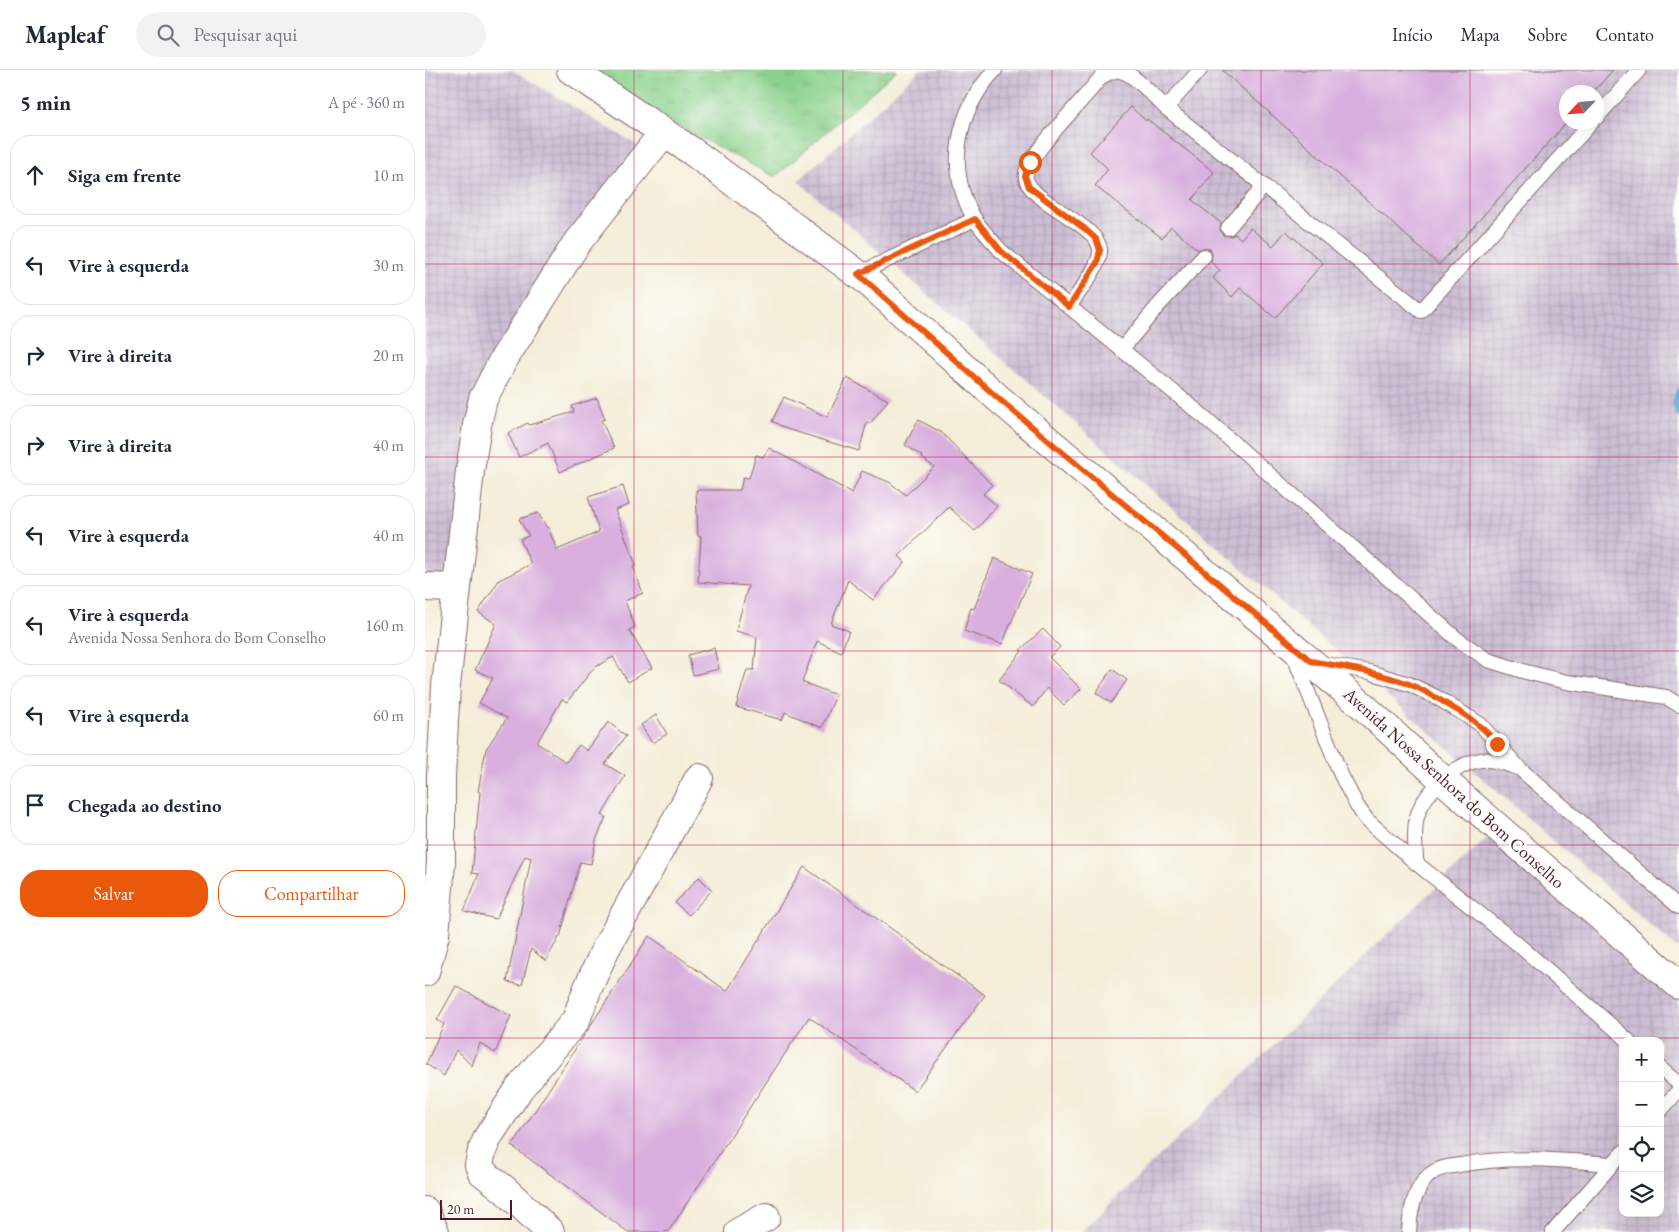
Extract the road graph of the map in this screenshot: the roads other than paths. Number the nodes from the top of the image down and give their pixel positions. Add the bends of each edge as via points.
1 (571, 70) edge
2 (995, 70) edge
3 (1200, 70) edge
4 (1639, 70) edge
5 (1166, 108) junction
6 (1604, 109) edge
7 (1585, 130) edge
8 (664, 132) junction
9 (1264, 186) junction
10 (975, 219) junction
11 (1227, 228) dead end
12 (1204, 256) dead end
13 (858, 274) junction
14 (1069, 307) junction
15 (1121, 350) junction
16 (425, 587) edge
17 (456, 588) junction
18 (1290, 644) junction
19 (1311, 661) junction
20 (1679, 705) edge
21 (1520, 769) junction
22 (699, 778) dead end
23 (1443, 780) junction
24 (1416, 863) junction
25 (1678, 905) edge
26 (425, 972) edge
27 (1679, 985) edge
28 (1624, 1037) edge
29 (1664, 1071) edge
30 (1679, 1084) edge
31 (1679, 1090) edge
32 (1664, 1107) edge
33 (1619, 1156) edge
34 (1612, 1164) junction
35 (425, 1212) edge
36 (766, 1217) dead end
37 (435, 1232) edge
38 (550, 1232) edge
39 (739, 1232) edge
40 (1409, 1232) edge
41 (1553, 1232) edge

1 - 8 street, Avenida Nossa Senhora do Bom Conselho
2 - 10 lane via 975,94 959,140 957,163 962,190
3 - 5 lane
4 - 6 lane
5 - 9 lane
5 - 14 lane via 1129,74 1109,72 1101,77 1030,162 1025,176 1029,187 1085,229 1096,239 1100,250 1097,263
7 - 9 lane via 1421,311
8 - 13 street, Avenida Nossa Senhora do Bom Conselho
8 - 17 street via 575,244 502,362 483,399 473,450
9 - 11 lane
10 - 13 lane
10 - 14 lane via 1001,251
12 - 15 lane
13 - 18 street, Avenida Nossa Senhora do Bom Conselho via 999,399
14 - 15 lane
15 - 20 lane via 1203,416 1457,639 1488,660 1567,682 1666,698
16 - 17 street
17 - 26 street via 443,721 441,862 435,935
18 - 19 street, Avenida Nossa Senhora do Bom Conselho
18 - 24 lane via 1341,775 1357,806 1367,820
19 - 21 lane via 1369,672 1409,684 1435,697 1480,724
19 - 23 street, Avenida Nossa Senhora do Bom Conselho
21 - 23 lane via 1483,760 1468,764
21 - 25 lane
22 - 38 street via 605,950 576,1020 519,1090 487,1137 482,1151 479,1165 482,1172
23 - 24 lane via 1420,808 1415,830
23 - 27 street, Avenida Nossa Senhora do Bom Conselho
24 - 28 lane via 1514,941
29 - 30 lane
31 - 32 lane
33 - 34 lane
34 - 40 lane via 1529,1158 1481,1161 1435,1170 1418,1191
34 - 41 lane
35 - 37 street
36 - 39 street

